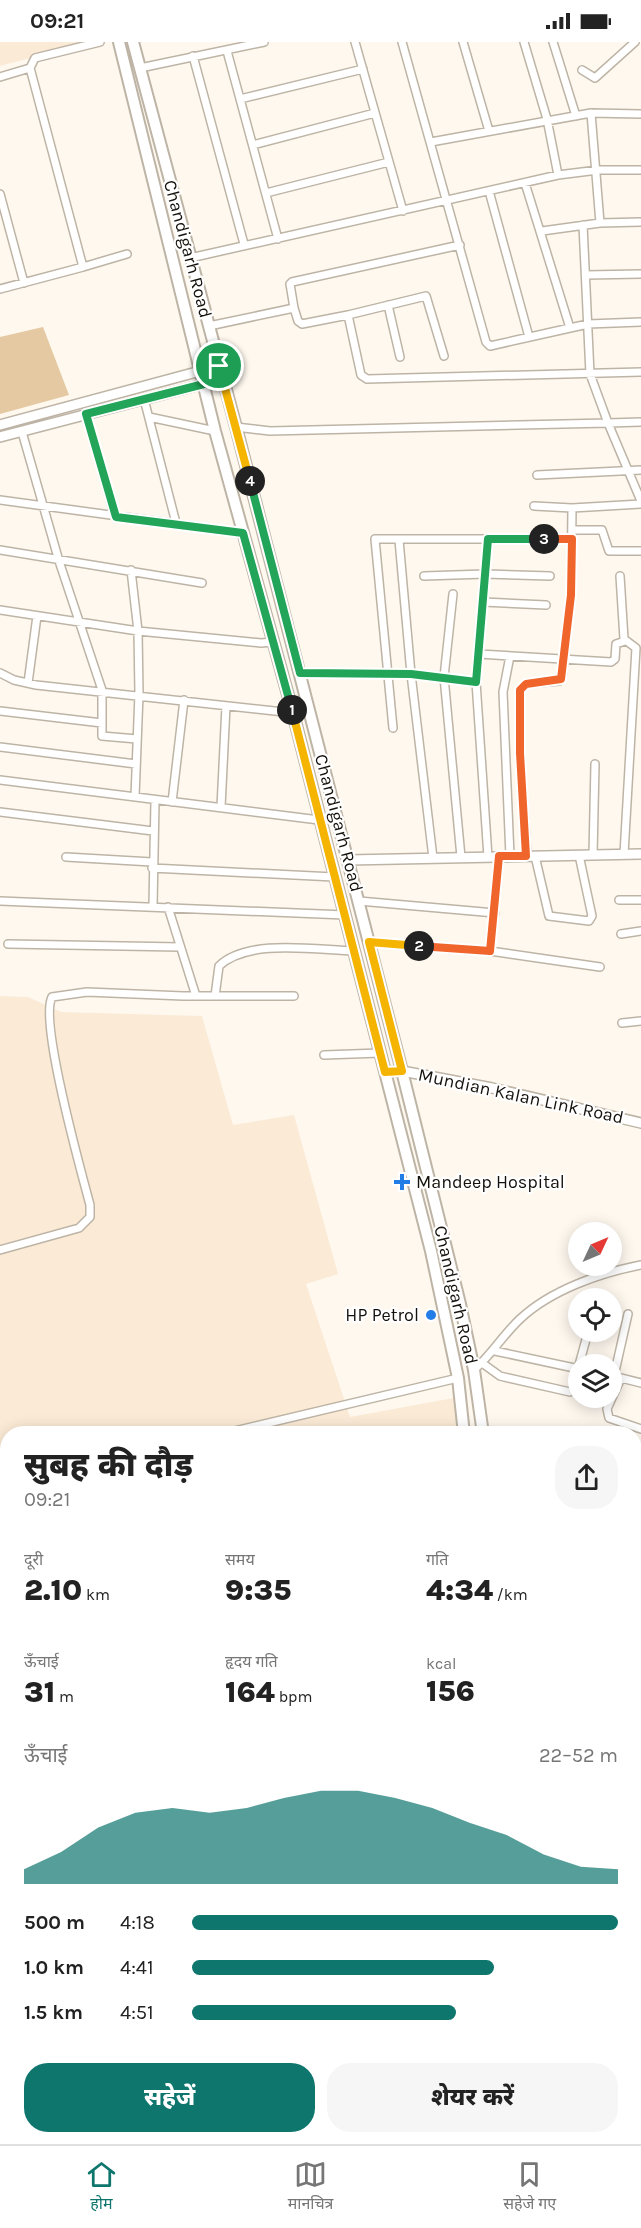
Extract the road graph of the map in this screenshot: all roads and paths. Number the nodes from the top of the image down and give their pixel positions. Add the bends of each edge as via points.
1 (100, 42) edge
2 (118, 42) edge
3 (133, 42) edge
4 (264, 42) edge
5 (355, 42) edge
6 (402, 42) edge
7 (463, 42) edge
8 (524, 42) edge
9 (553, 42) edge
10 (635, 42) edge
11 (227, 51) junction
12 (194, 56) junction
13 (30, 68) junction
14 (140, 68) junction
15 (363, 69) junction
16 (582, 70) dead end
17 (0, 77) edge
18 (240, 99) junction
19 (375, 113) junction
20 (591, 113) junction
21 (641, 114) edge
22 (576, 116) junction
23 (547, 119) junction
24 (489, 131) junction
25 (431, 142) junction
26 (253, 145) junction
27 (389, 162) junction
28 (598, 170) junction
29 (641, 170) edge
30 (558, 175) junction
31 (525, 183) junction
32 (489, 191) junction
33 (266, 193) junction
34 (0, 194) edge
35 (447, 201) junction
36 (403, 211) junction
37 (641, 222) edge
38 (600, 223) junction
39 (583, 225) junction
40 (542, 231) junction
41 (278, 239) junction
42 (244, 244) junction
43 (460, 245) junction
44 (128, 254) dead end
45 (190, 258) junction
46 (83, 267) junction
47 (641, 274) edge
48 (586, 275) junction
49 (24, 283) junction
50 (0, 289) edge
51 (388, 305) junction
52 (294, 308) junction
53 (348, 315) junction
54 (641, 322) edge
55 (588, 324) junction
56 (209, 326) junction
57 (570, 328) junction
58 (529, 337) junction
59 (444, 356) dead end
60 (400, 357) dead end
61 (219, 366) junction
62 (201, 370) junction
63 (641, 372) edge
64 (590, 374) junction
65 (223, 379) junction
66 (204, 384) junction
67 (144, 399) junction
68 (86, 414) junction
69 (149, 417) junction
70 (641, 422) edge
71 (608, 423) junction
72 (0, 425) edge
73 (236, 427) junction
74 (215, 431) junction
75 (22, 432) junction
76 (0, 438) edge
77 (641, 470) edge
78 (628, 471) junction
79 (537, 476) dead end
80 (0, 500) edge
81 (641, 503) edge
82 (42, 506) junction
83 (534, 506) dead end
84 (572, 508) junction
85 (116, 517) junction
86 (176, 523) junction
87 (572, 530) junction
88 (243, 533) junction
89 (488, 539) junction
90 (572, 539) junction
91 (399, 540) junction
92 (0, 550) edge
93 (641, 551) edge
94 (59, 561) junction
95 (131, 570) junction
96 (485, 574) junction
97 (424, 576) dead end
98 (550, 576) dead end
99 (620, 576) dead end
100 (202, 582) dead end
101 (453, 594) dead end
102 (483, 602) junction
103 (546, 605) dead end
104 (0, 610) edge
105 (37, 616) junction
106 (79, 623) junction
107 (138, 631) junction
108 (625, 641) junction
109 (273, 642) junction
110 (479, 654) junction
111 (510, 656) junction
112 (564, 660) junction
113 (300, 673) junction
114 (0, 674) edge
115 (389, 674) junction
116 (411, 674) junction
117 (444, 677) junction
118 (476, 682) junction
119 (28, 683) junction
120 (102, 690) junction
121 (139, 694) junction
122 (184, 700) junction
123 (226, 706) junction
124 (0, 711) edge
125 (293, 713) junction
126 (102, 723) junction
127 (393, 728) dead end
128 (137, 739) junction
129 (0, 747) edge
130 (136, 764) junction
131 (595, 764) dead end
132 (0, 780) edge
133 (135, 797) junction
134 (155, 801) junction
135 (172, 802) junction
136 (221, 807) junction
137 (0, 812) edge
138 (319, 820) junction
139 (153, 831) junction
140 (641, 854) edge
141 (579, 855) junction
142 (593, 855) junction
143 (624, 855) junction
144 (499, 856) junction
145 (510, 856) junction
146 (531, 856) junction
147 (66, 857) dead end
148 (461, 857) junction
149 (488, 857) junction
150 (433, 858) junction
151 (348, 860) junction
152 (152, 865) junction
153 (334, 877) junction
154 (620, 900) dead end
155 (641, 900) edge
156 (0, 901) edge
157 (359, 901) junction
158 (153, 906) junction
159 (168, 907) junction
160 (495, 913) junction
161 (345, 915) junction
162 (641, 932) edge
163 (621, 934) dead end
164 (369, 942) junction
165 (8, 944) dead end
166 (180, 947) junction
167 (354, 951) junction
168 (490, 951) junction
169 (600, 967) dead end
170 (196, 996) junction
171 (215, 996) junction
172 (294, 996) dead end
173 (641, 1021) edge
174 (622, 1023) dead end
175 (380, 1053) junction
176 (324, 1055) dead end
177 (402, 1071) junction
178 (385, 1072) junction
179 (641, 1122) edge
180 (0, 1250) edge
181 (641, 1265) edge
182 (628, 1314) dead end
183 (495, 1351) junction
184 (620, 1354) edge
185 (568, 1365) edge
186 (478, 1367) junction
187 (458, 1378) junction
188 (622, 1378) edge
189 (641, 1383) edge
190 (568, 1392) edge
191 (607, 1408) edge
192 (256, 1426) edge
193 (463, 1426) edge
194 (482, 1426) edge
195 (632, 1426) edge

1 - 13 street via 35,58
2 - 62 main road, Chandigarh Road
3 - 14 main road, Chandigarh Road
4 - 11 street
5 - 15 street
6 - 25 street
7 - 24 street
8 - 23 street
9 - 22 street
10 - 16 street via 597,78
11 - 12 street
11 - 18 street
12 - 14 street
12 - 42 street
13 - 17 street
13 - 46 street
14 - 45 main road, Chandigarh Road
15 - 18 street
15 - 19 street
18 - 26 street
19 - 26 street
19 - 27 street
20 - 21 street
20 - 22 street
20 - 28 street
22 - 23 street
23 - 24 street
23 - 30 street
24 - 25 street
25 - 35 street
26 - 33 street
27 - 33 street
27 - 36 street
28 - 29 street
28 - 30 street
28 - 38 street
30 - 31 street
31 - 32 street
31 - 40 street
32 - 35 street
32 - 58 street
33 - 41 street
34 - 49 street
35 - 36 street
35 - 43 street
36 - 41 street
37 - 38 street
38 - 39 street
39 - 40 street
39 - 48 street
40 - 57 street
41 - 42 street
42 - 45 street
43 - 52 street via 292,282
43 - 58 street via 487,345
44 - 46 street
45 - 56 main road, Chandigarh Road
46 - 49 street
47 - 48 street
48 - 55 street
49 - 50 street
51 - 53 street
51 - 59 street via 427,297
51 - 60 street
52 - 53 street via 300,324
52 - 56 street
53 - 64 street via 361,375 367,379
54 - 55 street
55 - 57 street
55 - 64 street
56 - 61 main road, Chandigarh Road
57 - 58 street
61 - 62 street
61 - 65 main road, Chandigarh Road
62 - 66 main road, Chandigarh Road
62 - 72 street
63 - 64 street
64 - 71 street
65 - 66 street
65 - 73 main road, Chandigarh Road
66 - 67 street
66 - 74 main road, Chandigarh Road
67 - 68 street
67 - 69 street
68 - 75 street
68 - 85 street
69 - 74 street
69 - 86 street
70 - 71 street
71 - 73 street via 270,431
71 - 78 street
73 - 113 main road, Chandigarh Road
74 - 88 main road, Chandigarh Road
75 - 76 street
75 - 82 street
77 - 78 street
78 - 79 street
78 - 81 street
80 - 82 street
81 - 84 street
82 - 85 street
82 - 94 street
83 - 84 street
84 - 87 street
85 - 86 street
86 - 88 street
87 - 90 street
87 - 93 street via 602,530 609,551
88 - 109 main road, Chandigarh Road
89 - 90 street
89 - 91 street
89 - 96 street
90 - 112 street
91 - 115 street via 374,541
91 - 116 street
92 - 94 street
94 - 95 street
94 - 106 street
95 - 100 street
95 - 107 street
96 - 97 street
96 - 98 street
96 - 102 street
99 - 108 street
101 - 117 street
102 - 103 street
102 - 110 street
104 - 105 street
105 - 106 street
105 - 119 street
106 - 107 street
106 - 120 street
107 - 109 street
107 - 121 street
108 - 112 street via 616,644 613,662
108 - 143 street via 636,648
109 - 125 main road, Chandigarh Road
110 - 111 street
110 - 118 street
111 - 112 street
111 - 145 street via 503,692
112 - 146 street via 560,681 526,684 520,690 520,753
113 - 115 street
113 - 151 main road, Chandigarh Road
114 - 119 street
115 - 116 street
115 - 127 street
116 - 117 street
116 - 150 street
117 - 118 street
117 - 148 street
118 - 149 street
119 - 120 street
120 - 121 street
120 - 126 street
121 - 122 street
121 - 128 street
122 - 123 street
122 - 135 street
123 - 125 street
123 - 136 street
124 - 126 street
125 - 138 main road, Chandigarh Road
126 - 128 street via 103,737
128 - 130 street
129 - 130 street
130 - 133 street
131 - 142 street
132 - 133 street
133 - 134 street
134 - 135 street
134 - 139 street
135 - 136 street
136 - 138 street
137 - 139 street
138 - 153 main road, Chandigarh Road
139 - 152 street
140 - 143 street
141 - 142 street
141 - 146 street
141 - 146 street via 592,916 589,921 549,916
142 - 143 street
144 - 145 street
144 - 149 street
144 - 160 street
145 - 146 street
147 - 152 street
148 - 149 street
148 - 150 street
150 - 151 street
151 - 157 main road, Chandigarh Road
152 - 153 street
152 - 158 street
153 - 161 main road, Chandigarh Road
154 - 155 street
156 - 158 street
157 - 160 street
157 - 164 main road, Chandigarh Road
158 - 159 street
159 - 161 street
159 - 166 street
160 - 168 street
161 - 167 main road, Chandigarh Road
162 - 163 street
164 - 168 street
164 - 177 main road, Chandigarh Road
165 - 166 street
166 - 170 street
167 - 171 street via 246,951 219,966
167 - 175 main road, Chandigarh Road
168 - 169 street
170 - 171 street
170 - 180 street via 87,992 52,996 49,1011 56,1063 90,1217 79,1228
171 - 172 street
173 - 174 street
175 - 176 street
175 - 178 main road, Chandigarh Road
177 - 178 street, Mundian Kalan Link Road
177 - 179 street, Mundian Kalan Link Road
177 - 186 main road, Chandigarh Road
178 - 187 main road, Chandigarh Road via 431,1251
181 - 183 street via 597,1277 549,1298 519,1320
182 - 184 street
183 - 185 street
183 - 186 street
186 - 190 street
186 - 194 main road, Chandigarh Road
187 - 192 street
187 - 193 main road, Chandigarh Road
188 - 189 street
191 - 195 street via 609,1418

